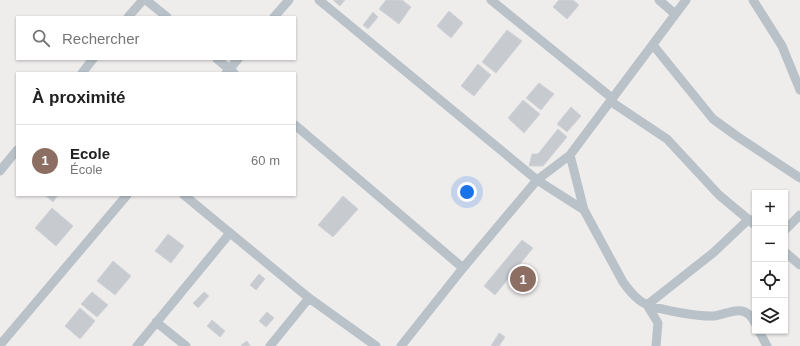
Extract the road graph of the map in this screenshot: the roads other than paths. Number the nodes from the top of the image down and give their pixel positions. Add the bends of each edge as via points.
1 (143, 0) edge
2 (146, 0) edge
3 (289, 0) edge
4 (319, 0) edge
5 (491, 0) edge
6 (659, 0) edge
7 (686, 0) edge
8 (753, 0) edge
9 (675, 14) junction
10 (129, 16) edge
11 (166, 16) edge
12 (275, 16) edge
13 (653, 45) junction
14 (92, 60) edge
15 (218, 60) edge
16 (237, 60) edge
17 (83, 72) edge
18 (230, 72) edge
19 (800, 90) edge
20 (611, 99) junction
21 (296, 126) edge
22 (16, 151) edge
23 (570, 155) junction
24 (0, 171) edge
25 (800, 178) edge
26 (537, 180) junction
27 (126, 196) edge
28 (185, 196) edge
29 (584, 210) junction
30 (800, 215) edge
31 (752, 222) edge
32 (788, 227) edge
33 (230, 233) junction
34 (788, 255) edge
35 (800, 265) edge
36 (463, 268) junction
37 (309, 298) junction
38 (647, 305) junction
39 (752, 317) edge
40 (156, 322) junction
41 (761, 334) edge
42 (0, 346) edge
43 (136, 346) edge
44 (186, 346) edge
45 (270, 346) edge
46 (376, 346) edge
47 (401, 346) edge
48 (656, 346) edge
49 (767, 346) edge

1 - 10 street
2 - 11 street
3 - 12 street
4 - 26 street
5 - 20 street
6 - 9 street
7 - 9 street
8 - 19 street via 782,46
9 - 13 street
13 - 20 street
13 - 25 street via 713,119
14 - 17 street
15 - 18 street
16 - 18 street
20 - 23 street
20 - 31 street via 638,121 667,138 719,195
21 - 36 street
22 - 24 street
23 - 26 street
23 - 29 street
26 - 29 street
26 - 36 street
27 - 42 street
28 - 33 street
29 - 38 street via 623,282 631,293
30 - 32 street
31 - 38 street
33 - 37 street
33 - 40 street
34 - 35 street
36 - 47 street
37 - 45 street
37 - 46 street
38 - 39 street via 715,316 738,310
38 - 48 street via 658,322
40 - 43 street
40 - 44 street
41 - 49 street

